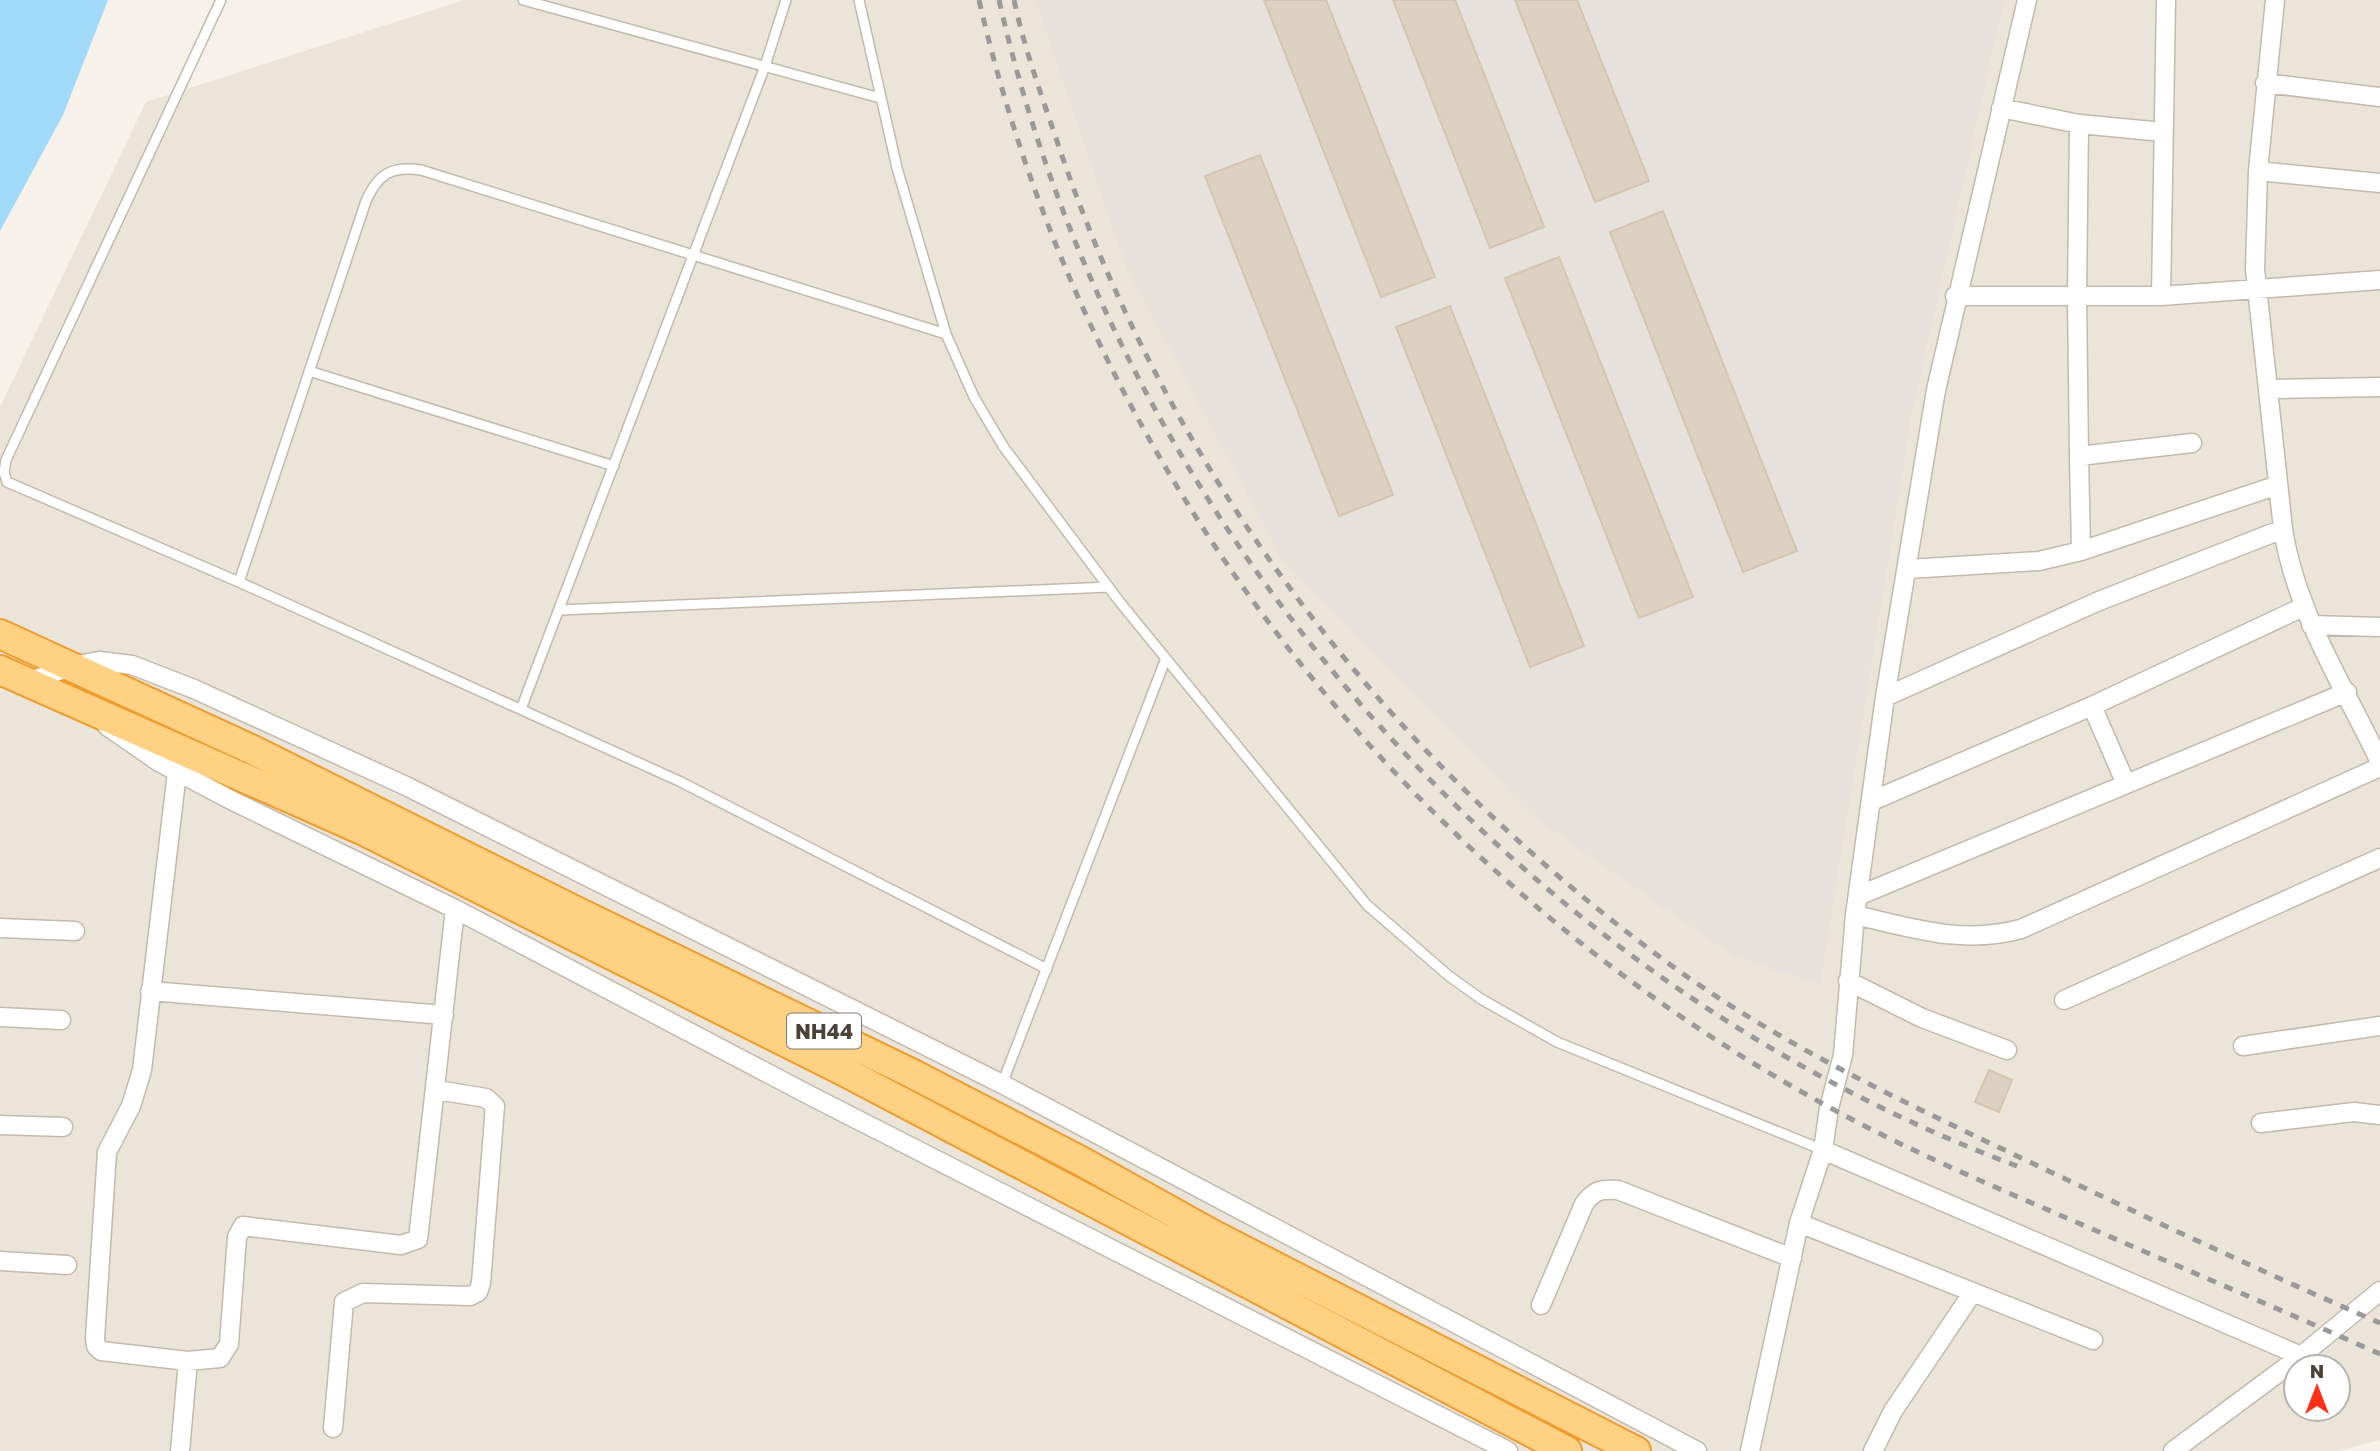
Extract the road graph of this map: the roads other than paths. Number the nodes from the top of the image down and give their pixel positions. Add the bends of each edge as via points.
1 (220, 0) edge
2 (523, 0) edge
3 (786, 0) edge
4 (859, 0) edge
5 (2027, 0) edge
6 (2166, 0) edge
7 (2275, 0) edge
8 (765, 66) junction
9 (2265, 83) junction
10 (2380, 97) edge
11 (880, 98) junction
12 (2001, 108) junction
13 (2079, 124) junction
14 (2163, 132) junction
15 (2258, 171) junction
16 (2380, 183) edge
17 (694, 255) junction
18 (2380, 280) edge
19 (2257, 290) junction
20 (1955, 296) junction
21 (2077, 296) junction
22 (2161, 296) junction
23 (946, 334) junction
24 (309, 371) junction
25 (2380, 387) edge
26 (2268, 389) junction
27 (2192, 443) dead end
28 (2079, 456) junction
29 (614, 466) junction
30 (2278, 485) junction
31 (2283, 529) junction
32 (2081, 551) junction
33 (1908, 569) junction
34 (239, 582) junction
35 (1109, 587) junction
36 (2303, 607) junction
37 (559, 610) junction
38 (2311, 625) junction
39 (2380, 627) edge
40 (0, 634) edge
41 (1166, 658) junction
42 (72, 666) junction
43 (0, 670) edge
44 (28, 682) junction
45 (2347, 692) junction
46 (1885, 697) junction
47 (2092, 706) junction
48 (89, 708) junction
49 (521, 709) junction
50 (2380, 764) edge
51 (177, 772) junction
52 (2126, 784) junction
53 (1872, 802) junction
54 (2380, 858) edge
55 (1858, 896) junction
56 (455, 909) junction
57 (1855, 915) junction
58 (0, 928) edge
59 (75, 931) dead end
60 (1046, 969) junction
61 (1848, 981) junction
62 (150, 991) junction
63 (2064, 1000) dead end
64 (444, 1015) junction
65 (0, 1017) edge
66 (61, 1020) dead end
67 (2380, 1026) edge
68 (2243, 1046) dead end
69 (2007, 1050) dead end
70 (1002, 1084) junction
71 (437, 1090) junction
72 (2380, 1115) edge
73 (2261, 1123) dead end
74 (0, 1125) edge
75 (63, 1127) dead end
76 (1823, 1150) junction
77 (1799, 1223) junction
78 (1792, 1258) junction
79 (0, 1261) edge
80 (67, 1265) dead end
81 (2380, 1291) edge
82 (1973, 1292) junction
83 (1541, 1305) dead end
84 (2093, 1340) dead end
85 (2294, 1353) edge
86 (2305, 1353) edge
87 (188, 1361) junction
88 (2282, 1370) edge
89 (333, 1428) dead end
90 (1484, 1445) edge
91 (180, 1451) edge
92 (1508, 1451) edge
93 (1567, 1451) edge
94 (1636, 1451) edge
95 (1697, 1451) edge
96 (1750, 1451) edge
97 (1872, 1451) edge
98 (2173, 1451) edge

1 - 34 lane via 4,472 7,482 27,492
2 - 8 lane
3 - 8 lane
4 - 11 lane
5 - 12 street
6 - 14 street
7 - 9 street
8 - 11 lane
8 - 17 lane
9 - 10 street
9 - 15 street
11 - 23 lane
12 - 13 street
12 - 20 street
13 - 14 street
13 - 21 street
14 - 22 street
15 - 16 street
15 - 19 street
17 - 23 lane
17 - 24 lane via 399,167 384,173 373,185
17 - 29 lane
18 - 19 street
19 - 22 street
19 - 26 street
20 - 21 street
20 - 33 street
21 - 22 street
21 - 28 street
23 - 35 lane via 974,397 1003,446
24 - 29 lane
24 - 34 lane
25 - 26 street
26 - 30 street
27 - 28 street
28 - 32 street
29 - 37 lane
30 - 31 street
30 - 32 street
31 - 36 street
31 - 46 street via 2099,601
32 - 33 street via 2039,561
33 - 46 street
34 - 49 lane
35 - 37 lane
35 - 41 lane
36 - 38 street
36 - 47 street
37 - 49 lane
38 - 39 street
38 - 45 street
40 - 42 highway, NH44
41 - 60 lane
41 - 76 lane via 1367,905 1448,976 1557,1042
42 - 44 street
42 - 70 street via 99,661 132,665 194,689 406,786
42 - 94 highway, NH44 via 913,1074 1212,1234
43 - 44 highway, NH44
44 - 48 highway, NH44
45 - 50 street
45 - 52 street
46 - 53 street
47 - 52 street
47 - 53 street
48 - 51 street via 118,736
48 - 93 highway, NH44 via 362,831 845,1072
49 - 60 lane via 679,781
50 - 57 street via 2021,929 1963,937
51 - 56 street
51 - 62 street
52 - 55 street
53 - 55 street
54 - 63 street
55 - 57 street
56 - 64 street
56 - 90 street
57 - 61 street
58 - 59 street
60 - 70 lane
61 - 69 street via 1922,1018
61 - 76 street via 1843,1055
62 - 64 street
62 - 87 street via 142,1070 131,1105 107,1152 95,1338 101,1351
64 - 71 street
65 - 66 street
67 - 68 street
70 - 95 street
71 - 87 street via 418,1239 401,1245 243,1226 237,1237 226,1352 220,1359
71 - 89 street via 486,1098 495,1105 481,1283 478,1292 470,1296 363,1293 344,1302
72 - 73 street via 2354,1112
74 - 75 street
76 - 77 street
76 - 85 street
77 - 78 street
77 - 82 street
78 - 83 street via 1618,1190 1603,1189 1592,1192 1584,1204
78 - 96 street
79 - 80 street
81 - 86 street
82 - 84 street
82 - 97 street
87 - 91 street
88 - 98 street
90 - 92 street

